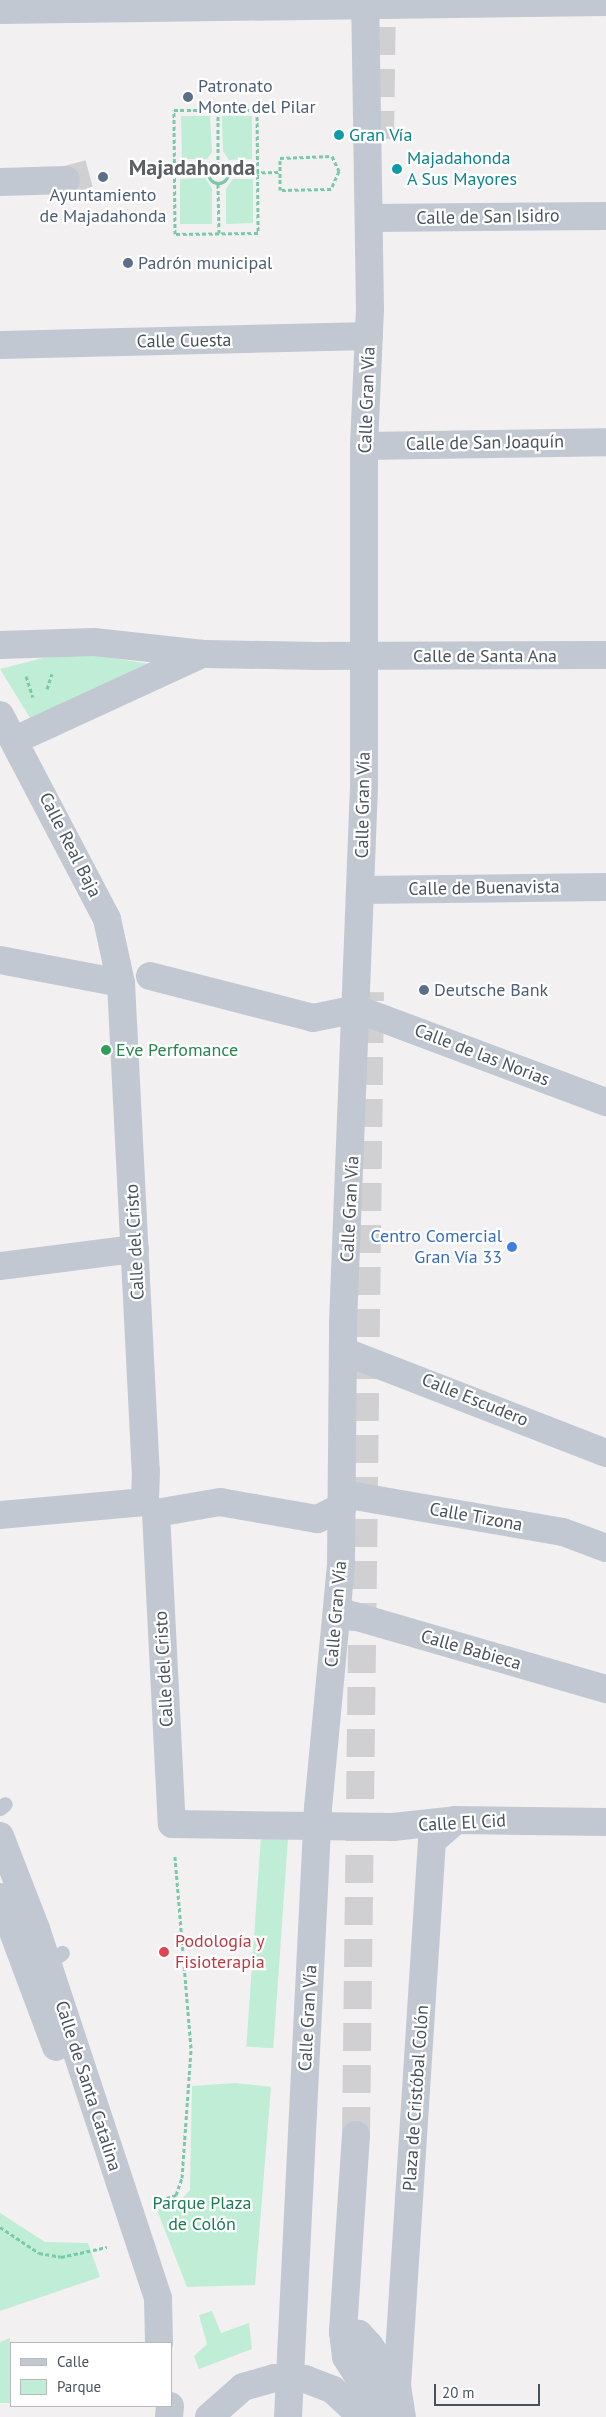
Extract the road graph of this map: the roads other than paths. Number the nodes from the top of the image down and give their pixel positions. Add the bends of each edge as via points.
1 (365, 2) edge
2 (606, 2) edge
3 (0, 10) edge
4 (66, 180) tunnel mouth
5 (0, 182) edge
6 (606, 216) edge
7 (369, 218) junction
8 (369, 336) junction
9 (0, 345) edge
10 (606, 442) edge
11 (364, 446) junction
12 (0, 645) edge
13 (205, 654) junction
14 (606, 655) edge
15 (365, 656) junction
16 (0, 715) edge
17 (15, 741) edge
18 (606, 887) edge
19 (361, 890) junction
20 (0, 960) edge
21 (150, 976) dead end
22 (121, 983) junction
23 (358, 1009) junction
24 (606, 1102) edge
25 (135, 1249) junction
26 (0, 1266) edge
27 (343, 1351) junction
28 (606, 1454) edge
29 (343, 1500) junction
30 (150, 1508) junction
31 (0, 1514) edge
32 (606, 1548) edge
33 (337, 1611) junction
34 (606, 1689) edge
35 (456, 1820) junction
36 (606, 1822) edge
37 (172, 1824) joint
38 (318, 1825) junction
39 (0, 1836) edge
40 (0, 1898) edge
41 (17, 1937) edge
42 (356, 2136) tunnel mouth
43 (343, 2332) junction
44 (159, 2342) edge
45 (290, 2379) junction
46 (396, 2386) junction
47 (209, 2417) edge
48 (288, 2417) edge
49 (362, 2417) edge
50 (384, 2417) edge
51 (402, 2417) edge

1 - 2 street
1 - 3 street
1 - 7 street, Calle Gran Vía
4 - 5 street
6 - 7 street, Calle de San Isidro
7 - 8 street, Calle Gran Vía
8 - 9 street, Calle Cuesta
8 - 11 street, Calle Gran Vía
10 - 11 street, Calle de San Joaquín
11 - 15 street, Calle Gran Vía
12 - 13 street via 94,642
13 - 15 street, Calle de Santa Ana
13 - 17 street via 184,659
14 - 15 street, Calle de Santa Ana
15 - 19 street, Calle Gran Vía
16 - 17 street, Calle Real Baja
17 - 22 street, Calle Real Baja via 107,919
18 - 19 street, Calle de Buenavista
19 - 23 street, Calle Gran Vía
20 - 22 street
21 - 23 street via 313,1018
22 - 25 street, Calle del Cristo
23 - 24 street, Calle de las Norias
23 - 27 street, Calle Gran Vía
25 - 26 street
25 - 30 street, Calle del Cristo
27 - 28 street, Calle Escudero via 430,1381
27 - 29 street, Calle Gran Vía
29 - 30 street via 317,1519 220,1502
29 - 32 street, Calle Tizona via 563,1532
29 - 33 street, Calle Gran Vía
30 - 31 street
30 - 37 street, Calle del Cristo
33 - 34 street, Calle Babieca
33 - 38 street, Calle Gran Vía
35 - 36 street, Calle El Cid
35 - 38 street, Calle El Cid via 393,1827
35 - 46 street, Plaza de Cristóbal Colón via 432,1841
37 - 38 street, Calle El Cid
38 - 45 street, Calle Gran Vía
39 - 41 street, Calle de Santa Catalina
40 - 41 street, Calle de Santa Catalina
41 - 44 street, Calle de Santa Catalina via 140,2304
41 - 44 street, Calle de Santa Catalina via 55,1958 158,2298
42 - 43 street
43 - 46 street, Plaza de Cristóbal Colón via 359,2334
43 - 50 street via 346,2357
45 - 47 street via 274,2378 243,2387
45 - 48 street, Calle Gran Vía
45 - 49 street via 333,2390
46 - 51 street, Plaza de Cristóbal Colón

